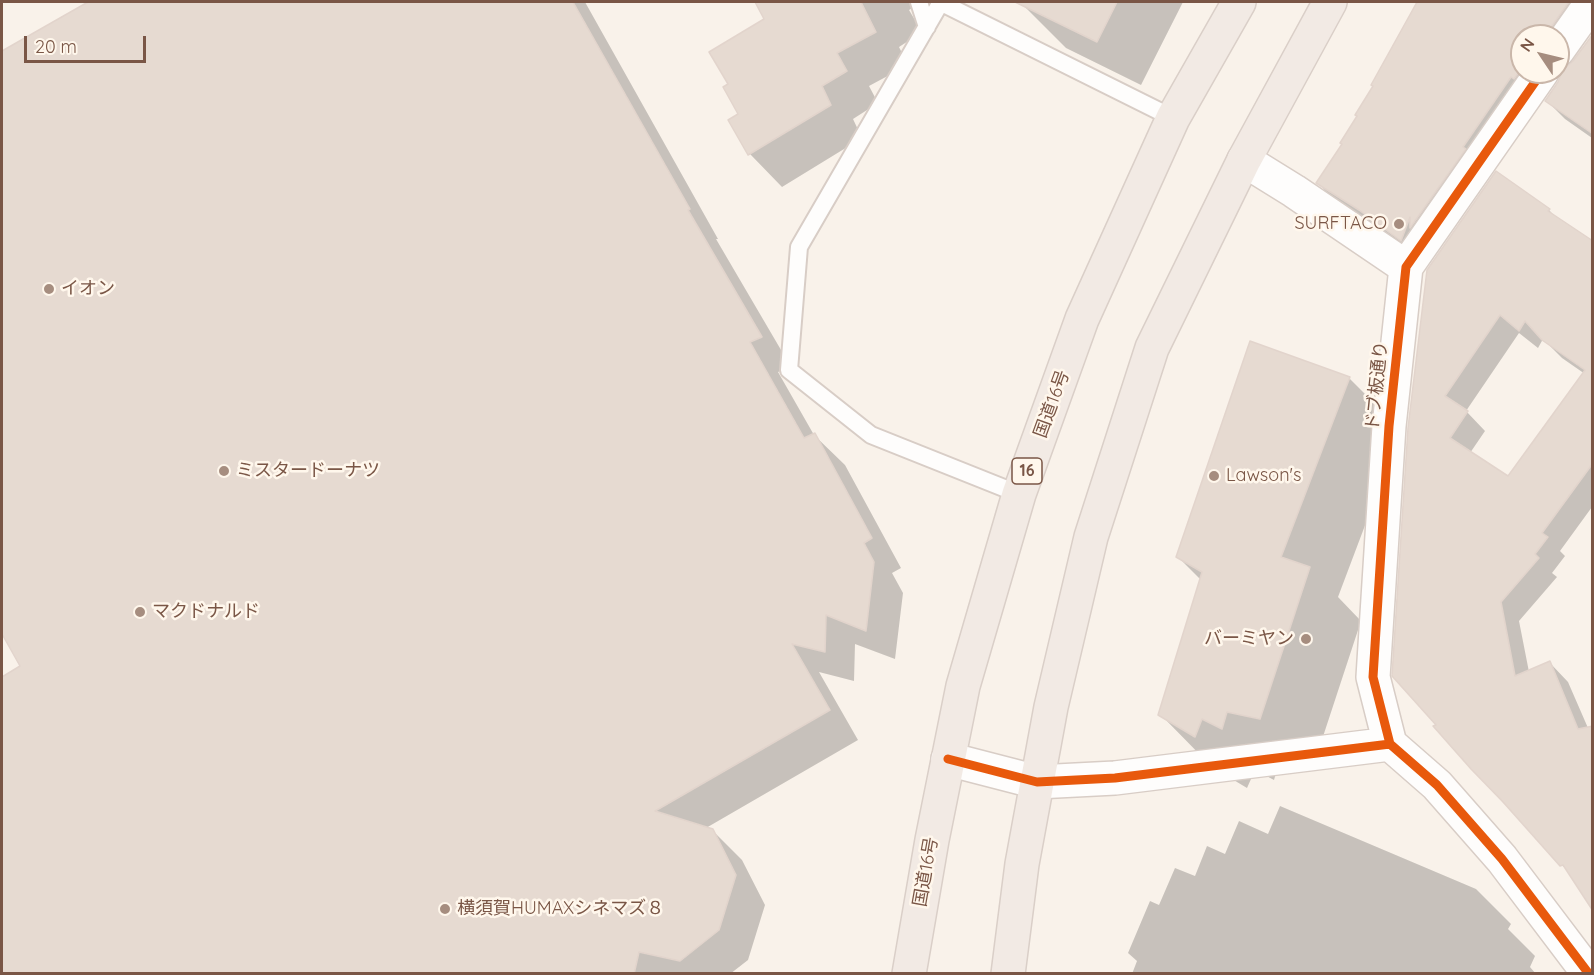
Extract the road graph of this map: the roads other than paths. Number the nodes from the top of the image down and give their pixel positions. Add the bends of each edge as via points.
1 (919, 2) edge
2 (940, 2) edge
3 (1239, 2) edge
4 (1330, 2) edge
5 (1592, 2) edge
6 (927, 27) junction
7 (1570, 33) edge
8 (1534, 84) edge
9 (1173, 118) junction
10 (1244, 160) junction
11 (1406, 267) junction
12 (1019, 494) junction
13 (1390, 744) junction
14 (948, 759) junction
15 (1037, 782) junction
16 (909, 974) edge
17 (1008, 974) edge
18 (1589, 974) edge

1 - 6 lane
2 - 6 lane
2 - 9 lane
3 - 9 highway, 国道16号 / 16
4 - 10 highway
5 - 7 street
6 - 12 lane via 799,247 789,370 871,435
8 - 11 street, ドブ板通り
9 - 12 highway, 国道16号 / 16 via 1082,319
10 - 11 street
10 - 15 highway via 1152,348 1091,537
11 - 13 street, ドブ板通り via 1389,426 1373,677
12 - 14 highway, 国道16号 / 16 via 963,686
13 - 15 street via 1115,778
13 - 18 street via 1437,785 1502,859
14 - 15 street
14 - 16 highway, 国道16号 / 16
15 - 17 highway

